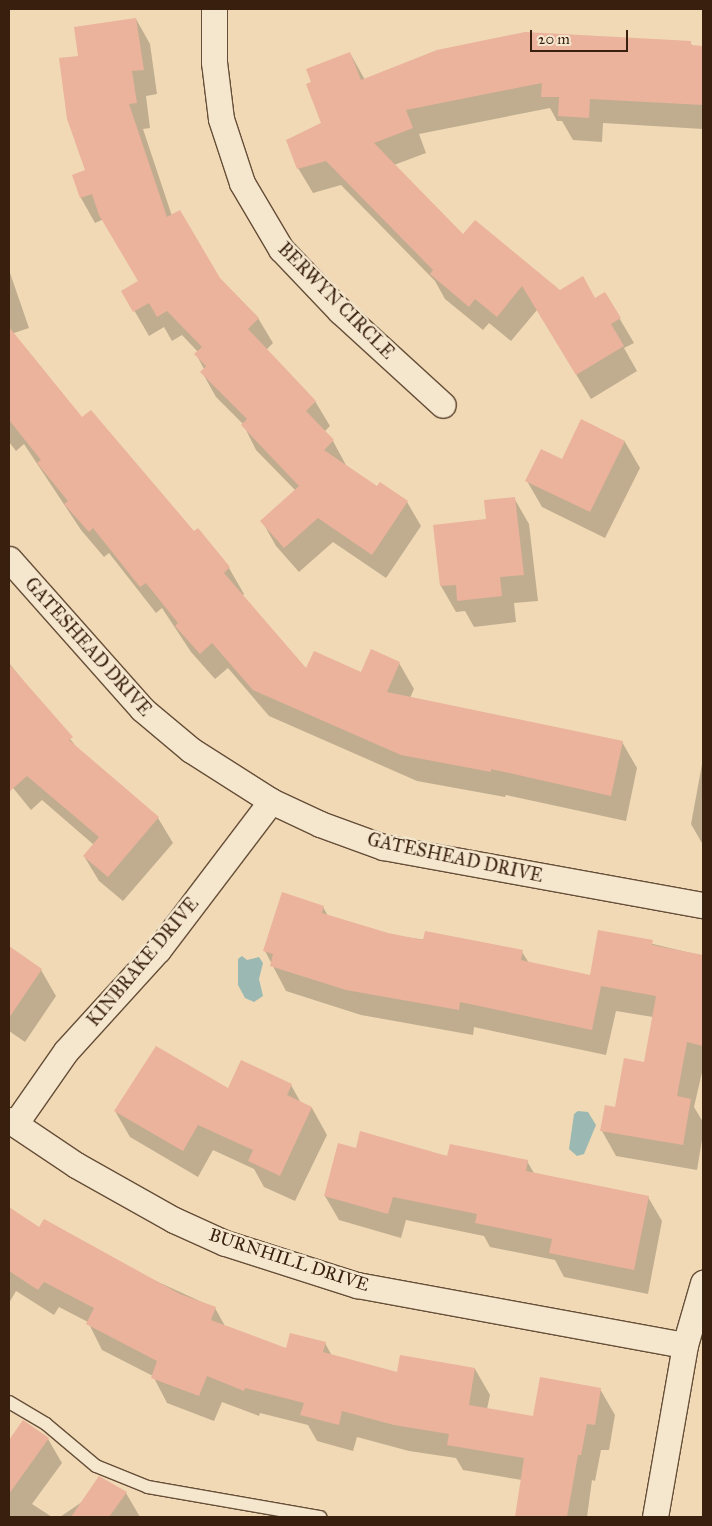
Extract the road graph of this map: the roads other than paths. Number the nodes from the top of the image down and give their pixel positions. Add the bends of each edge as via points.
1 (214, 9) edge
2 (443, 405) dead end
3 (9, 559) edge
4 (271, 801) junction
5 (703, 905) edge
6 (12, 1122) edge
7 (703, 1283) edge
8 (685, 1345) junction
9 (9, 1402) edge
10 (320, 1517) edge
11 (656, 1517) edge

1 - 2 street, BERWYN CIRCLE via 214,62 221,119 242,183 282,250 340,310
3 - 4 street, GATESHEAD DRIVE via 142,709 191,750
4 - 5 street, GATESHEAD DRIVE via 320,824 383,847
4 - 6 street, KINBRAKE DRIVE via 158,950 66,1052
6 - 8 street, BURNHILL DRIVE via 76,1165 174,1220 225,1242 357,1285
7 - 8 street
8 - 11 street
9 - 10 lane via 46,1424 96,1466 148,1487

